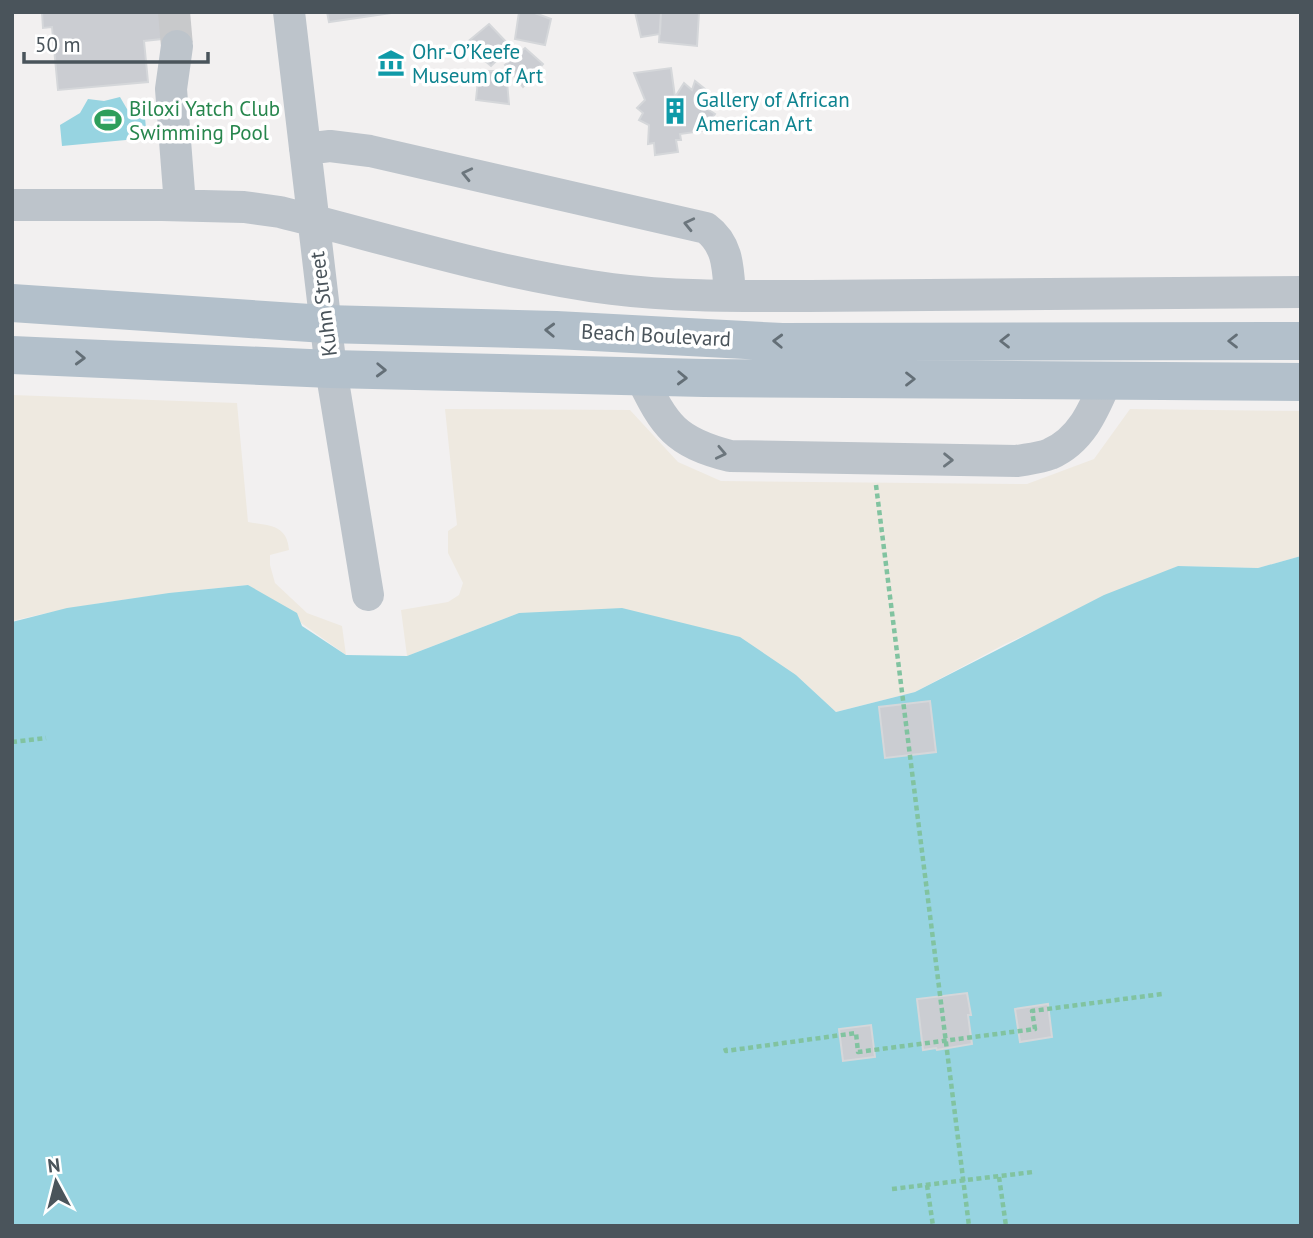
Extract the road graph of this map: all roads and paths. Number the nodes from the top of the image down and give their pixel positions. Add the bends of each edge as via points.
1 (289, 12) edge
2 (177, 46) tunnel mouth
3 (305, 149) junction
4 (12, 205) edge
5 (180, 205) junction
6 (314, 220) junction
7 (1301, 292) edge
8 (730, 296) junction
9 (12, 303) edge
10 (325, 324) junction
11 (1301, 341) edge
12 (12, 355) edge
13 (331, 369) junction
14 (641, 377) junction
15 (1107, 379) junction
16 (1301, 382) edge
17 (875, 477) dead end
18 (368, 595) dead end
19 (46, 738) dead end
20 (12, 743) edge
21 (1161, 994) dead end
22 (946, 1040) junction
23 (725, 1048) dead end
24 (1033, 1172) dead end
25 (999, 1177) junction
26 (963, 1181) junction
27 (927, 1185) junction
28 (892, 1189) dead end
29 (933, 1226) edge
30 (969, 1226) edge
31 (1006, 1226) edge

1 - 3 street, Kuhn Street
2 - 5 street via 171,89
3 - 6 street, Kuhn Street
8 -> 3 street via 727,259 715,234 706,228 370,151 330,146
4 - 5 street
5 - 6 street via 244,207
6 - 8 street via 508,270 613,289
6 - 10 street, Kuhn Street
7 - 8 street
9 - 10 main road, Beach Boulevard
11 -> 10 main road, Beach Boulevard via 782,342
10 - 13 street, Kuhn Street
12 -> 13 main road, Beach Boulevard
13 -> 14 main road, Beach Boulevard
13 - 18 street, Kuhn Street
14 -> 15 main road, Beach Boulevard
14 -> 15 street via 656,408 678,435 700,448 730,456 1017,461 1049,454 1070,442 1086,424
15 - 16 main road, Beach Boulevard
17 - 22 path
19 - 20 path
21 - 22 path via 1032,1011 1035,1029
22 - 23 path via 858,1052 856,1033
22 - 26 path
24 - 25 path
25 - 26 path
25 - 31 path
26 - 27 path
26 - 30 path
27 - 28 path
27 - 29 path

